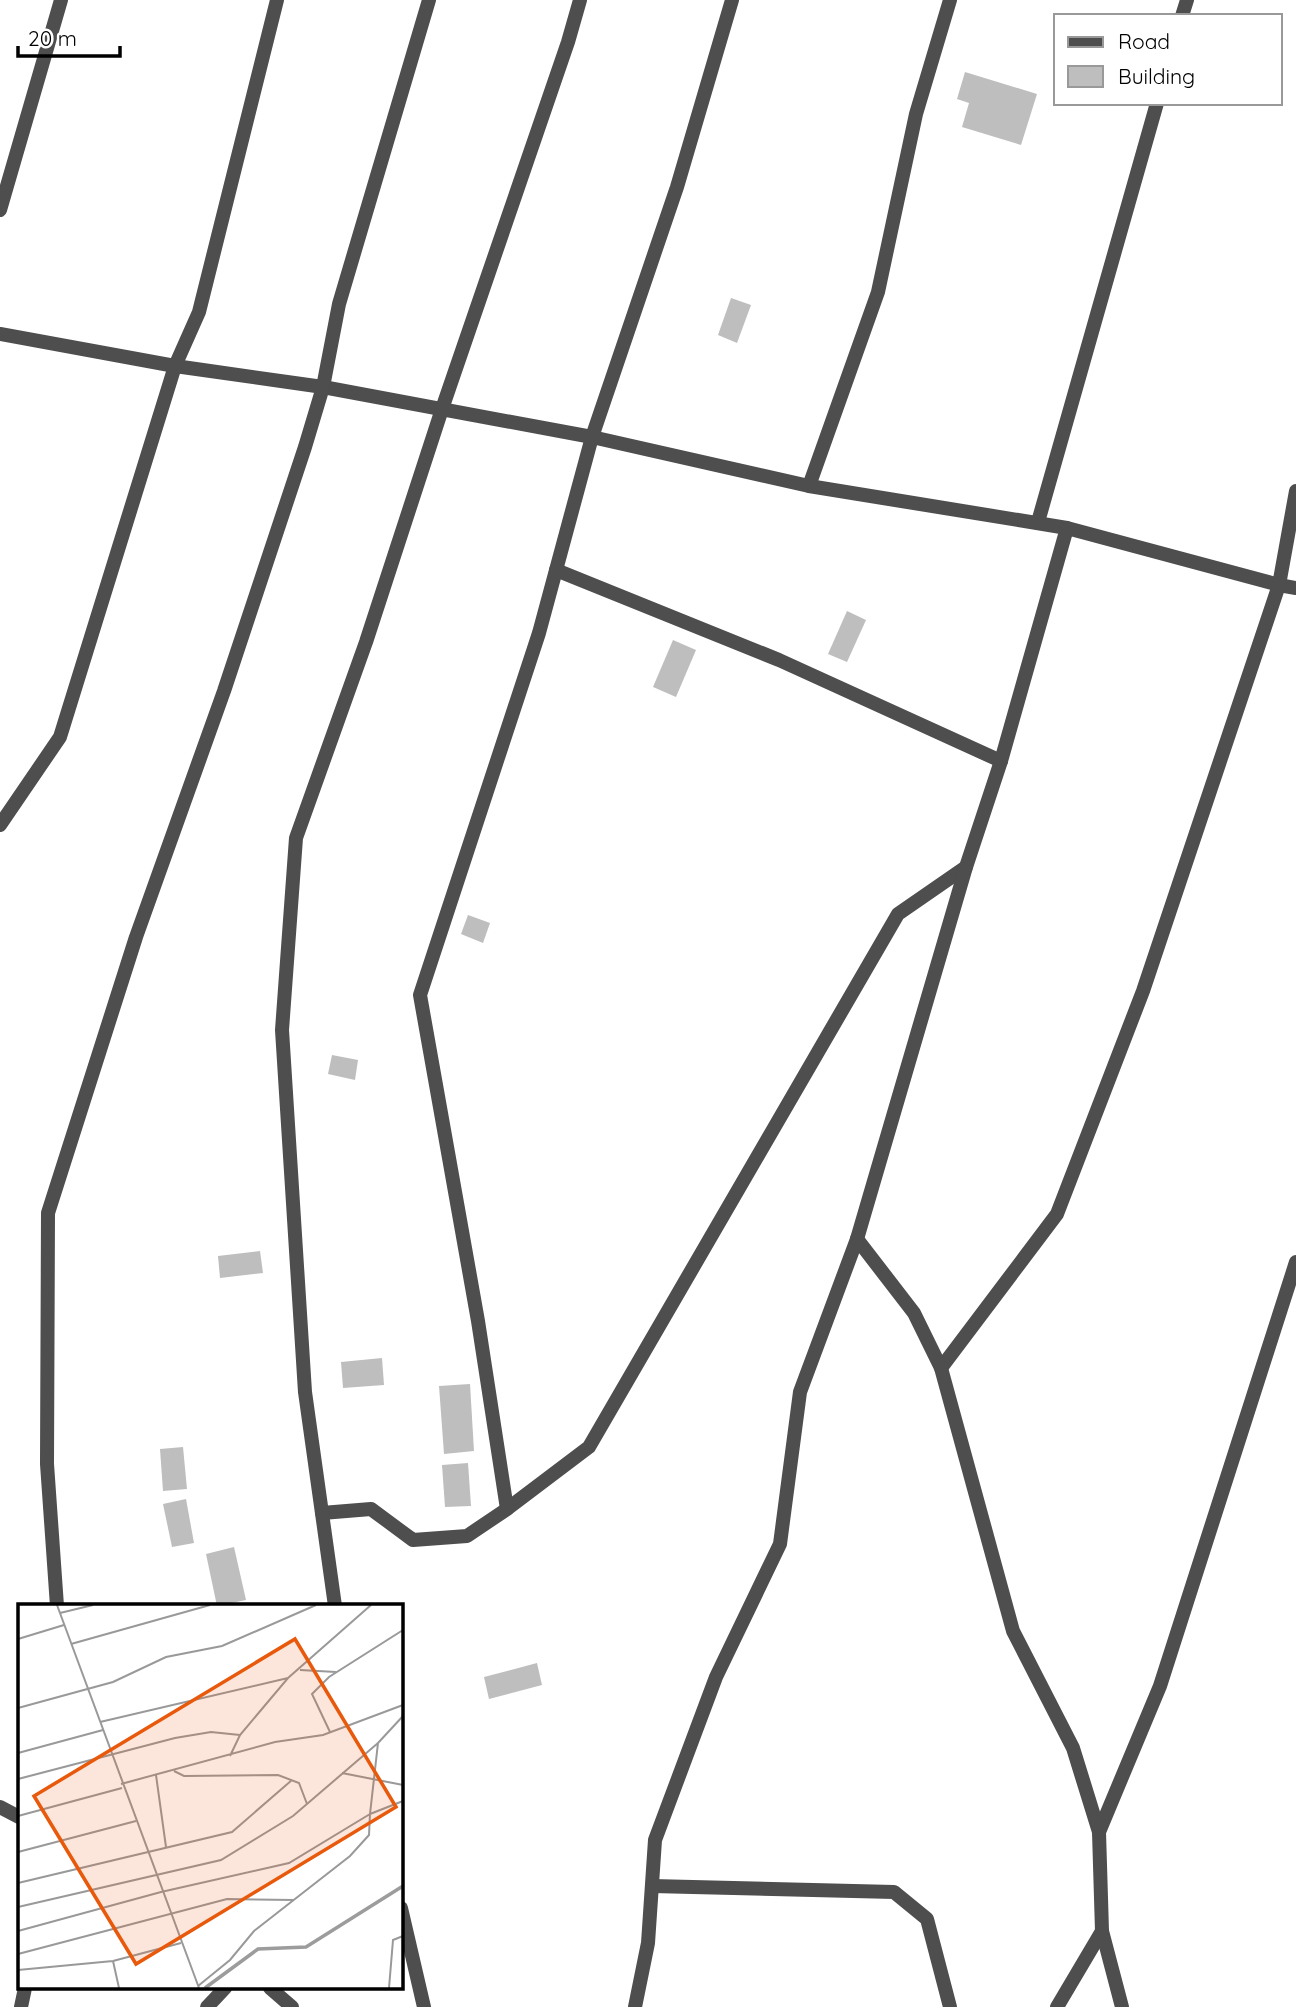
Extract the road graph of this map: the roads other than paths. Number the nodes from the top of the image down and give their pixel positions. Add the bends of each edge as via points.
1 (61, 0) edge
2 (277, 0) edge
3 (429, 0) edge
4 (580, 0) edge
5 (732, 0) edge
6 (950, 0) edge
7 (1156, 105) edge
8 (0, 210) edge
9 (0, 334) edge
10 (175, 366) junction
11 (323, 387) junction
12 (442, 409) junction
13 (592, 437) junction
14 (809, 486) junction
15 (1296, 491) edge
16 (1038, 522) junction
17 (1067, 528) junction
18 (556, 570) junction
19 (1279, 585) junction
20 (1296, 589) edge
21 (1001, 761) junction
22 (0, 825) edge
23 (966, 867) junction
24 (858, 1239) junction
25 (1296, 1262) edge
26 (941, 1368) junction
27 (507, 1509) junction
28 (322, 1513) junction
29 (57, 1604) edge
30 (335, 1604) edge
31 (0, 1807) edge
32 (18, 1816) edge
33 (1099, 1832) junction
34 (652, 1886) junction
35 (402, 1912) edge
36 (1102, 1931) junction
37 (223, 1990) edge
38 (272, 1990) edge
39 (207, 2007) edge
40 (292, 2007) edge
41 (424, 2007) edge
42 (635, 2007) edge
43 (950, 2007) edge
44 (1057, 2007) edge
45 (1122, 2007) edge

1 - 8 street
2 - 10 street via 199,312
3 - 11 street via 339,304
4 - 12 street
5 - 13 street via 677,187
6 - 14 street via 916,114 878,292
7 - 16 street
9 - 10 street
10 - 11 street
10 - 22 street via 60,737
11 - 12 street
11 - 29 street via 224,691 136,937 48,1213 47,1464
12 - 13 street
12 - 28 street via 296,838 282,1030 305,1392
13 - 14 street
13 - 18 street
14 - 16 street
15 - 19 street
16 - 17 street
17 - 19 street
17 - 21 street
18 - 21 street via 779,660
18 - 27 street via 420,995
19 - 20 street
19 - 26 street via 1143,991 1057,1214
21 - 23 street
23 - 24 street
23 - 27 street via 898,914 589,1447
24 - 26 street via 914,1313
24 - 34 street via 800,1392 780,1544 716,1677 655,1840
25 - 33 street via 1160,1686
26 - 33 street via 1013,1631 1073,1748
27 - 28 street via 467,1536 413,1540 371,1509
28 - 30 street
31 - 32 street
33 - 36 street
34 - 42 street via 648,1944
34 - 43 street via 894,1892 927,1919
35 - 41 street
36 - 44 street
36 - 45 street
37 - 39 street
38 - 40 street

